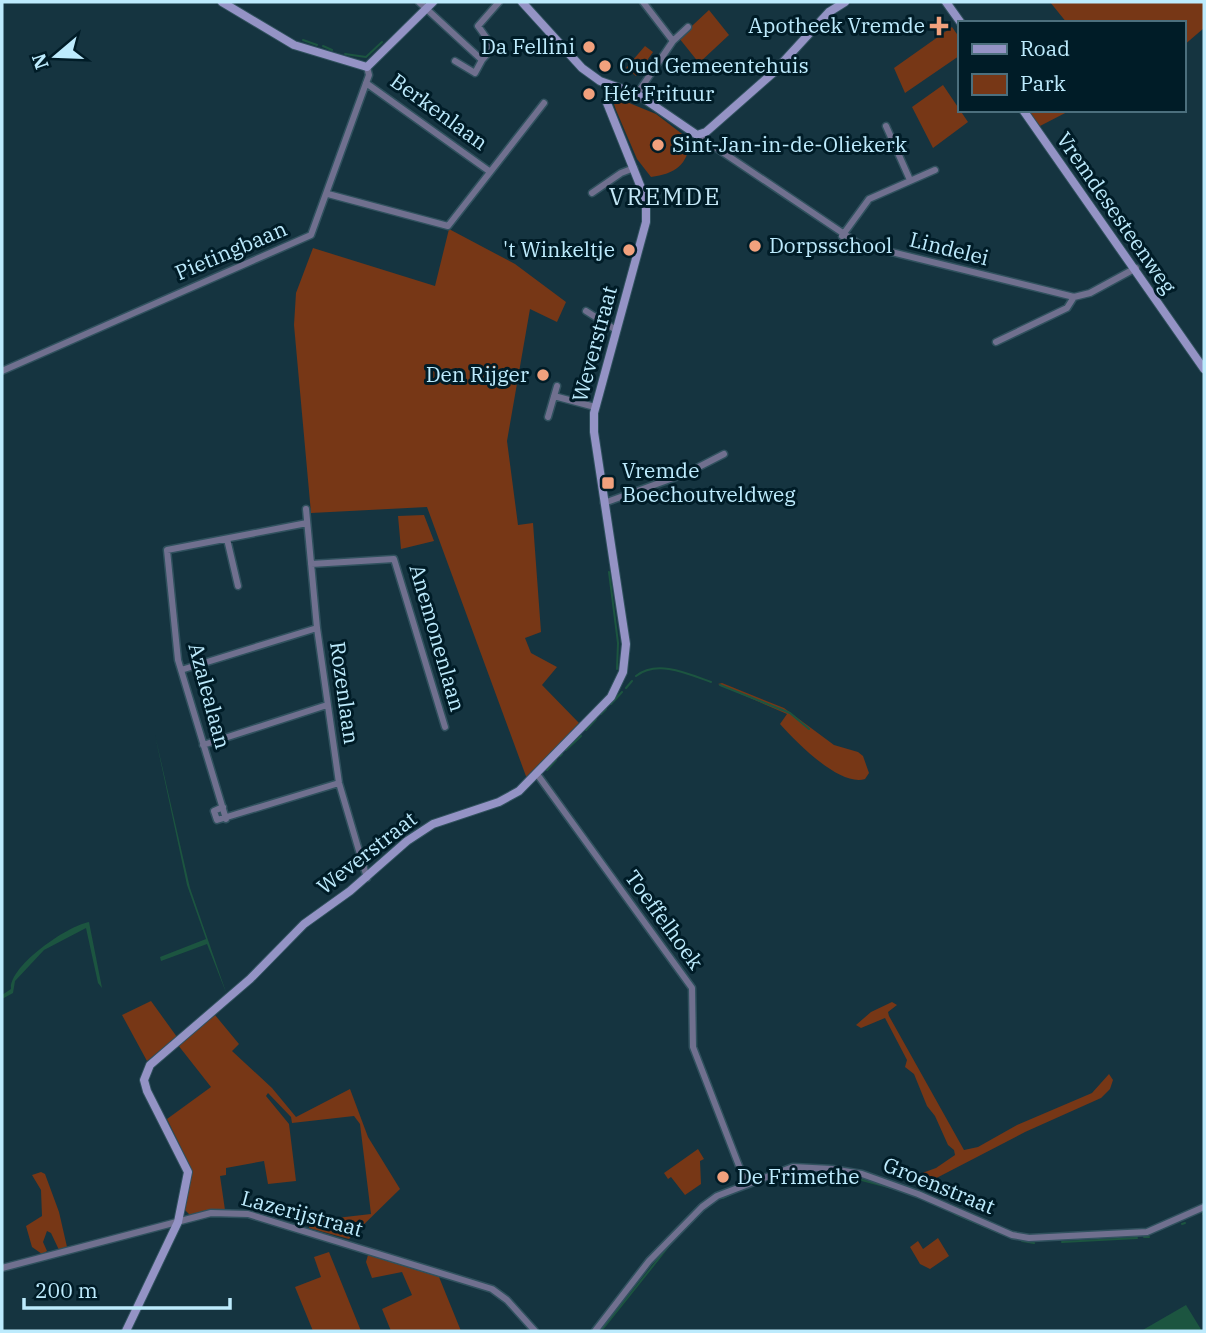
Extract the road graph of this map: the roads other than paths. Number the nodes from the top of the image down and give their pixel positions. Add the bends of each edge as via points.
1 (222, 2) edge
2 (499, 2) edge
3 (643, 2) edge
4 (845, 2) edge
5 (946, 2) edge
6 (526, 3) edge
7 (426, 4) edge
8 (960, 21) edge
9 (688, 27) dead end
10 (673, 41) junction
11 (482, 60) junction
12 (454, 61) dead end
13 (367, 67) junction
14 (366, 83) junction
15 (614, 86) junction
16 (636, 94) junction
17 (544, 103) dead end
18 (1024, 112) edge
19 (886, 126) dead end
20 (697, 135) junction
21 (634, 168) junction
22 (935, 170) dead end
23 (489, 171) junction
24 (911, 180) junction
25 (592, 193) dead end
26 (328, 194) junction
27 (842, 236) junction
28 (1136, 268) junction
29 (1074, 297) junction
30 (586, 312) dead end
31 (615, 330) junction
32 (996, 342) dead end
33 (1204, 369) edge
34 (2, 370) edge
35 (557, 386) dead end
36 (554, 396) junction
37 (595, 407) junction
38 (548, 417) dead end
39 (724, 454) dead end
40 (604, 503) junction
41 (306, 509) dead end
42 (307, 523) junction
43 (227, 539) junction
44 (311, 564) junction
45 (238, 586) dead end
46 (317, 628) junction
47 (181, 670) junction
48 (327, 705) junction
49 (445, 727) dead end
50 (203, 744) junction
51 (537, 774) junction
52 (339, 783) junction
53 (367, 878) junction
54 (746, 1184) junction
55 (1204, 1207) edge
56 (178, 1222) junction
57 (2, 1268) edge
58 (125, 1331) edge
59 (535, 1331) edge
60 (595, 1331) edge

1 - 13 street via 294,45
2 - 11 street via 478,26 493,47
3 - 10 street
4 - 20 street via 829,12 773,73
5 - 8 street
6 - 15 street via 582,68
7 - 11 street
7 - 13 street
9 - 10 street
10 - 16 street
11 - 12 street via 475,73
13 - 14 street, Pietingbaan
14 - 23 street, Berkenlaan
14 - 26 street, Pietingbaan
15 - 16 street
15 - 21 street via 607,103
16 - 20 street
17 - 23 street
18 - 28 street, Vremdesesteenweg
19 - 24 street
20 - 27 street, Lindelei
21 - 25 street
21 - 31 street, Weverstraat via 646,200 646,222
22 - 24 street
23 - 26 street via 448,226
24 - 27 street via 869,198
26 - 34 street, Pietingbaan via 311,235
27 - 29 street, Lindelei
28 - 29 street
28 - 33 street, Vremdesesteenweg
29 - 32 street via 1068,308
30 - 31 street
31 - 37 street, Weverstraat
35 - 36 street
36 - 37 street
36 - 38 street
37 - 40 street, Weverstraat
39 - 40 street via 687,473
40 - 51 street, Weverstraat via 626,644 623,673 611,697
41 - 42 street, Rozenlaan
42 - 43 street
42 - 44 street, Rozenlaan
43 - 45 street
43 - 47 street, Azalealaan via 167,550
44 - 46 street, Rozenlaan
44 - 49 street, Anemonenlaan via 394,559
46 - 47 street
46 - 48 street, Rozenlaan
47 - 50 street, Azalealaan
48 - 50 street
48 - 52 street, Rozenlaan
50 - 52 street, Azalealaan via 222,807 214,811 217,820
51 - 53 street, Weverstraat via 509,798 433,824
51 - 54 street, Toeffelhoek via 692,988 694,1047
52 - 53 street, Rozenlaan
53 - 56 street, Weverstraat via 304,923 250,979 146,1071 147,1091 188,1172
54 - 55 street, Groenstraat via 793,1167 843,1170 1029,1238 1147,1233
54 - 60 street, Groenstraat via 717,1196 672,1234
56 - 57 street, Lazerijstraat
56 - 58 street, Weverstraat
56 - 59 street, Lazerijstraat via 226,1212 286,1225 492,1289

